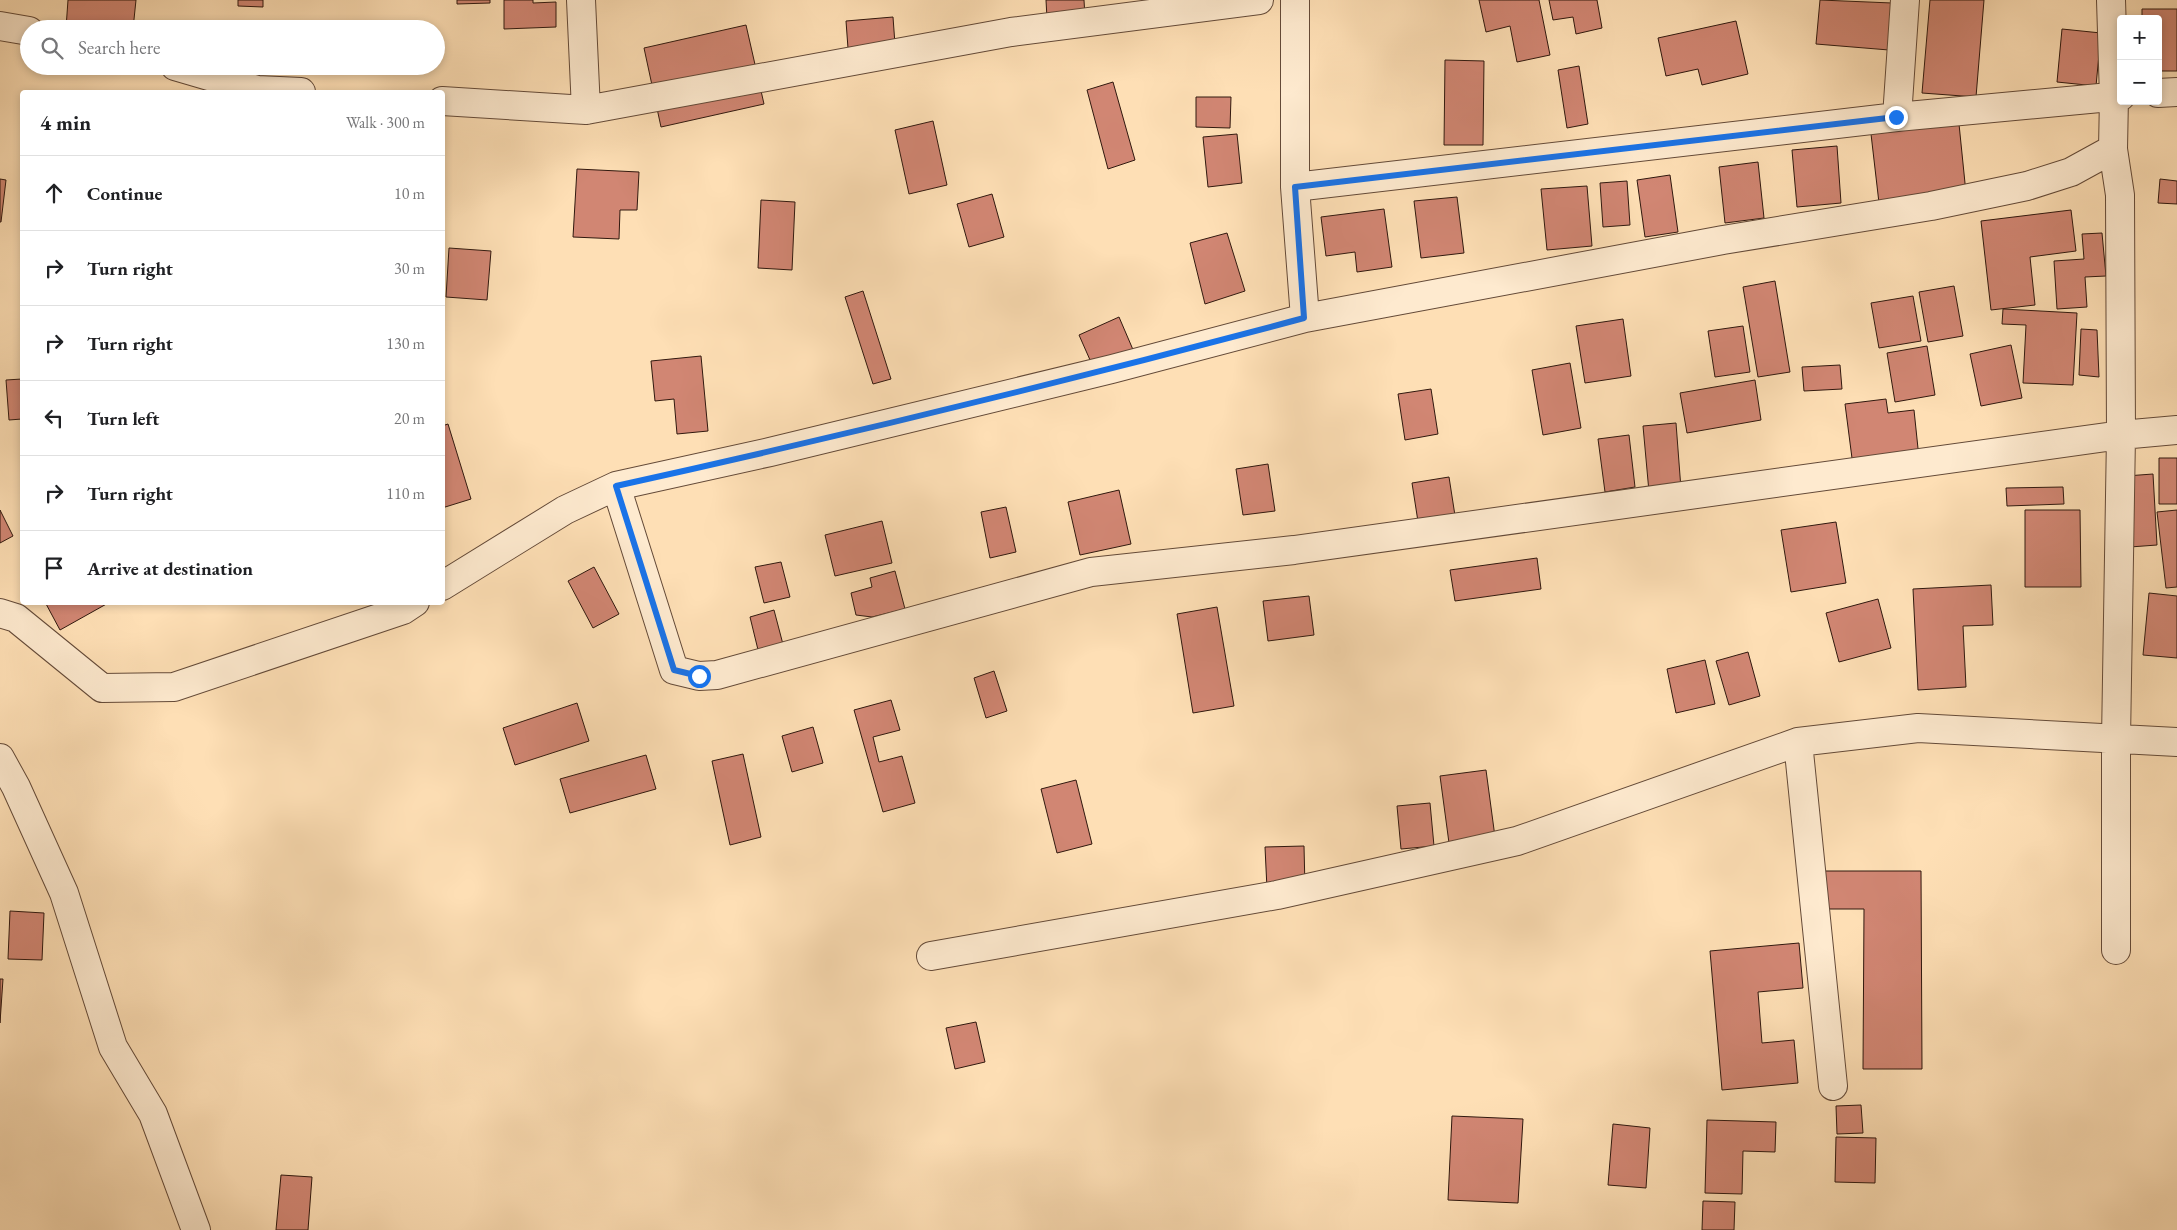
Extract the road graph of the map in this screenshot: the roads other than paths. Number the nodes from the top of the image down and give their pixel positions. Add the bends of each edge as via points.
1 (581, 0) edge
2 (1259, 0) edge
3 (1295, 0) edge
4 (1905, 0) edge
5 (2111, 0) edge
6 (0, 26) edge
7 (20, 29) edge
8 (206, 75) edge
9 (257, 90) edge
10 (2177, 92) edge
11 (2162, 93) edge
12 (2117, 96) edge
13 (445, 101) edge
14 (586, 110) junction
15 (1896, 117) junction
16 (2113, 149) junction
17 (1295, 187) junction
18 (1304, 318) junction
19 (2177, 430) edge
20 (2121, 435) junction
21 (616, 486) junction
22 (445, 584) edge
23 (411, 605) edge
24 (0, 613) edge
25 (2116, 740) junction
26 (1798, 742) junction
27 (2177, 742) edge
28 (0, 758) edge
29 (2116, 950) dead end
30 (931, 956) dead end
31 (1833, 1086) dead end
32 (196, 1230) edge

1 - 14 street
2 - 14 street via 1011,32
3 - 17 street
4 - 15 street
5 - 12 street
6 - 7 street
8 - 9 street
10 - 11 street
12 - 15 street
12 - 16 street
13 - 14 street
15 - 17 street
16 - 18 street via 2072,172 2018,188
16 - 20 street via 2120,195
17 - 18 street
18 - 21 street via 1112,369
19 - 20 street
20 - 21 street via 1294,550 1091,572 716,675 699,676 674,670
20 - 25 street
21 - 22 street via 565,510
23 - 24 street via 174,687 102,688 16,618
25 - 26 street via 1918,728
25 - 27 street
25 - 29 street
26 - 30 street via 1517,841 1277,895
26 - 31 street
28 - 32 street via 64,893 113,1047 153,1114

